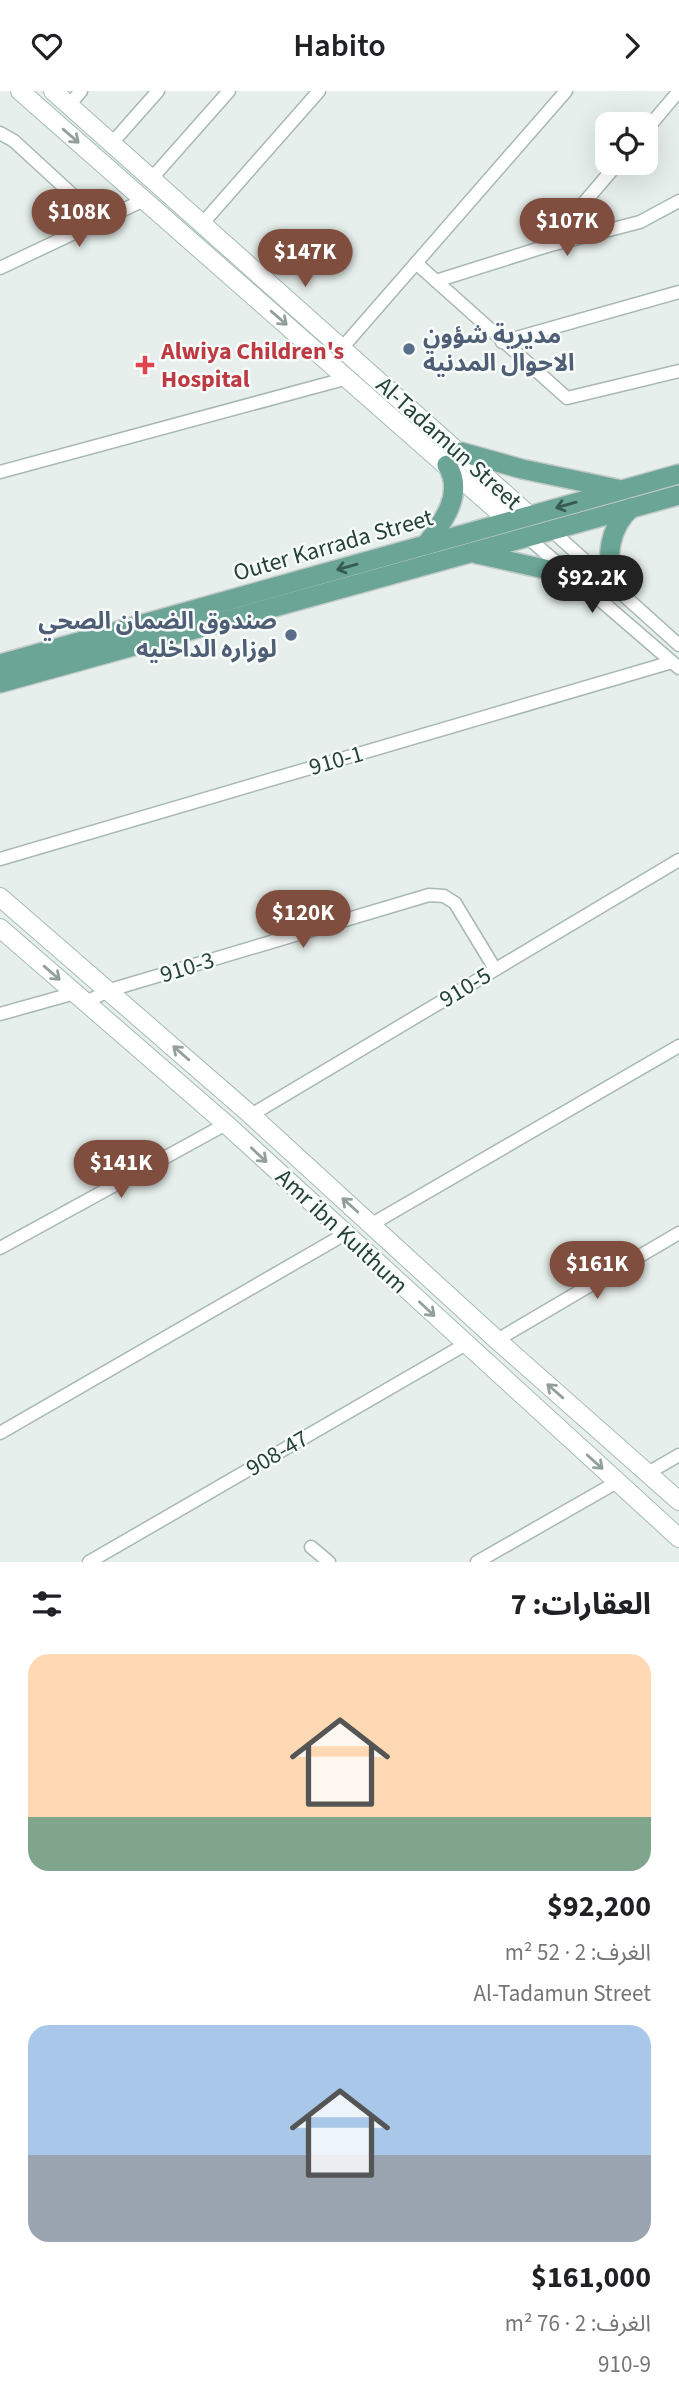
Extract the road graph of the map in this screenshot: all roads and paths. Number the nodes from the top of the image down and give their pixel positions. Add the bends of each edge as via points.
1 (20, 91) edge
2 (53, 91) edge
3 (158, 91) edge
4 (229, 91) edge
5 (319, 91) edge
6 (566, 91) edge
7 (679, 91) edge
8 (75, 98) edge
9 (658, 116) edge
10 (0, 133) edge
11 (112, 143) junction
12 (608, 175) edge
13 (152, 179) junction
14 (144, 200) junction
15 (679, 201) edge
16 (101, 221) junction
17 (202, 223) junction
18 (547, 246) junction
19 (416, 263) junction
20 (0, 268) edge
21 (436, 281) junction
22 (679, 292) edge
23 (502, 342) junction
24 (342, 348) junction
25 (679, 371) edge
26 (348, 378) junction
27 (454, 459) junction
28 (0, 472) edge
29 (679, 474) edge
30 (622, 490) junction
31 (679, 495) edge
32 (631, 508) junction
33 (530, 516) junction
34 (509, 521) junction
35 (551, 530) junction
36 (527, 537) junction
37 (426, 545) junction
38 (462, 555) junction
39 (578, 579) junction
40 (610, 584) junction
41 (679, 645) edge
42 (0, 664) edge
43 (676, 665) edge
44 (0, 683) edge
45 (0, 859) edge
46 (679, 860) edge
47 (0, 897) edge
48 (0, 928) edge
49 (495, 969) junction
50 (110, 990) junction
51 (80, 997) junction
52 (0, 1014) edge
53 (679, 1046) edge
54 (251, 1115) junction
55 (226, 1124) junction
56 (372, 1224) junction
57 (679, 1233) edge
58 (345, 1234) junction
59 (0, 1248) edge
60 (497, 1340) junction
61 (466, 1345) junction
62 (0, 1433) edge
63 (679, 1455) edge
64 (648, 1473) junction
65 (617, 1482) junction
66 (679, 1501) edge
67 (679, 1538) edge
68 (311, 1547) dead end
69 (89, 1562) edge
70 (329, 1562) edge
71 (477, 1562) edge

1 -> 14 street, Al-Tadamun Street
2 - 8 street, Al-Tadamun Street
3 - 11 street
4 - 13 street
5 - 17 street
6 - 19 street
7 - 9 street
8 - 11 street, Al-Tadamun Street
10 - 16 street via 15,141
11 - 13 street, Al-Tadamun Street
12 - 18 street
13 - 17 street, Al-Tadamun Street
14 - 16 street
14 -> 26 street, Al-Tadamun Street
15 - 18 street via 640,222
16 - 20 street
17 - 24 street, Al-Tadamun Street
18 - 21 street
19 - 21 street
19 - 24 street
21 - 23 street
22 - 23 street
23 - 25 street via 567,398
24 - 27 street, Al-Tadamun Street
26 - 27 street, Al-Tadamun Street
26 - 28 street
27 - 30 main road
27 - 33 street, Al-Tadamun Street
27 - 34 street, Al-Tadamun Street
27 - 37 main road via 450,505
29 - 30 main road, Outer Karrada Street
30 -> 33 main road, Outer Karrada Street
31 - 32 main road, Outer Karrada Street
32 - 35 main road, Outer Karrada Street
32 - 40 main road via 614,529
33 - 34 main road, Outer Karrada Street
34 - 37 main road, Outer Karrada Street
35 - 36 main road, Outer Karrada Street
35 - 40 street
36 - 38 main road, Outer Karrada Street
36 - 39 street, Al-Tadamun Street
37 -> 42 main road, Outer Karrada Street
38 - 39 main road via 497,556
38 - 44 main road, Outer Karrada Street
39 - 43 street, Al-Tadamun Street
40 - 41 street
43 - 45 street, 910-1
46 - 49 street, 910-5
47 - 50 street, Amr ibn Kulthum
48 -> 51 street, Amr ibn Kulthum
49 - 50 street, 910-3 via 456,903 429,895
49 - 54 street, 910-5
50 - 51 street, 910-3
54 -> 50 street, Amr ibn Kulthum
51 - 52 street, 910-3
51 - 55 street, Amr ibn Kulthum
53 - 56 street
56 -> 54 street, Amr ibn Kulthum
55 -> 58 street, Amr ibn Kulthum
55 - 59 street
56 - 60 street, Amr ibn Kulthum
57 - 60 street
58 -> 61 street, Amr ibn Kulthum
58 - 62 street
64 -> 60 street, Amr ibn Kulthum
61 -> 65 street, Amr ibn Kulthum
61 - 69 street, 908-47
63 - 64 street
64 - 66 street, Amr ibn Kulthum
65 - 67 street, Amr ibn Kulthum
65 - 71 street
68 - 70 street

